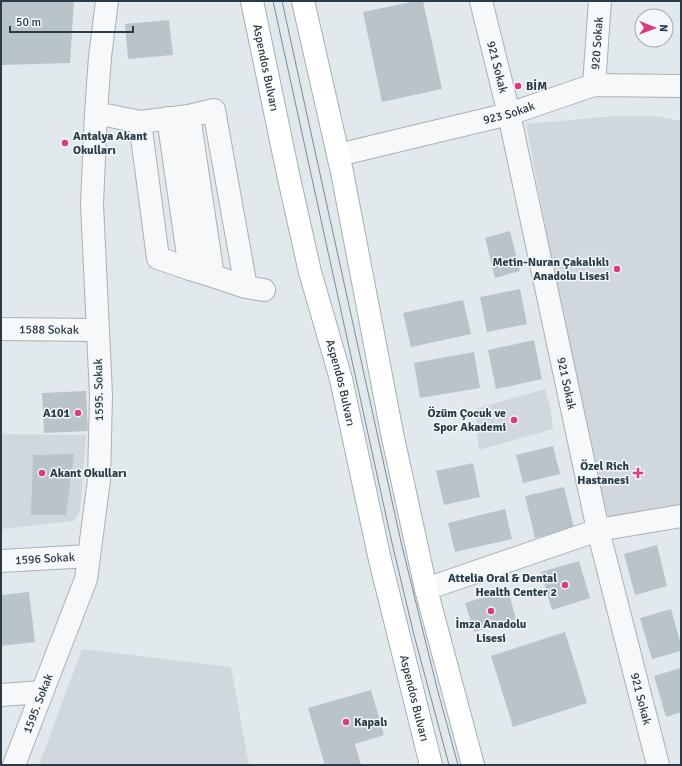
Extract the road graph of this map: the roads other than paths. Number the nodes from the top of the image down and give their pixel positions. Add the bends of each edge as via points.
1 (107, 1) edge
2 (252, 1) edge
3 (304, 1) edge
4 (481, 1) edge
5 (600, 1) edge
6 (594, 85) junction
7 (681, 86) edge
8 (96, 113) junction
9 (508, 114) junction
10 (189, 116) junction
11 (168, 118) junction
12 (140, 122) junction
13 (338, 155) junction
14 (190, 269) junction
15 (213, 276) junction
16 (1, 329) edge
17 (97, 330) junction
18 (681, 516) edge
19 (598, 530) junction
20 (89, 556) junction
21 (1, 561) edge
22 (426, 589) junction
23 (42, 692) junction
24 (1, 695) edge
25 (14, 765) edge
26 (431, 765) edge
27 (473, 765) edge
28 (658, 765) edge

1 - 8 street, 1595. Sokak
2 - 26 main road, Aspendos Bulvarı via 310,272 341,379 380,560
3 - 13 main road
4 - 9 street, 921 Sokak
5 - 6 street, 920 Sokak
6 - 7 street, 923 Sokak
6 - 9 street, 923 Sokak
8 - 12 street
8 - 17 street, 1595. Sokak via 92,204
9 - 13 street, 923 Sokak
9 - 19 street, 921 Sokak
10 - 11 street
10 - 15 street
10 - 15 street via 214,110 255,289
11 - 12 street
11 - 14 street
12 - 14 street via 158,258
13 - 22 main road via 392,432
14 - 15 street
16 - 17 street, 1588 Sokak
17 - 20 street, 1595. Sokak via 101,395 99,480
18 - 19 street
19 - 22 street
19 - 28 street, 921 Sokak
20 - 21 street, 1596 Sokak
20 - 23 street, 1595. Sokak via 86,579
22 - 27 main road
23 - 24 street
23 - 25 street, 1595. Sokak

